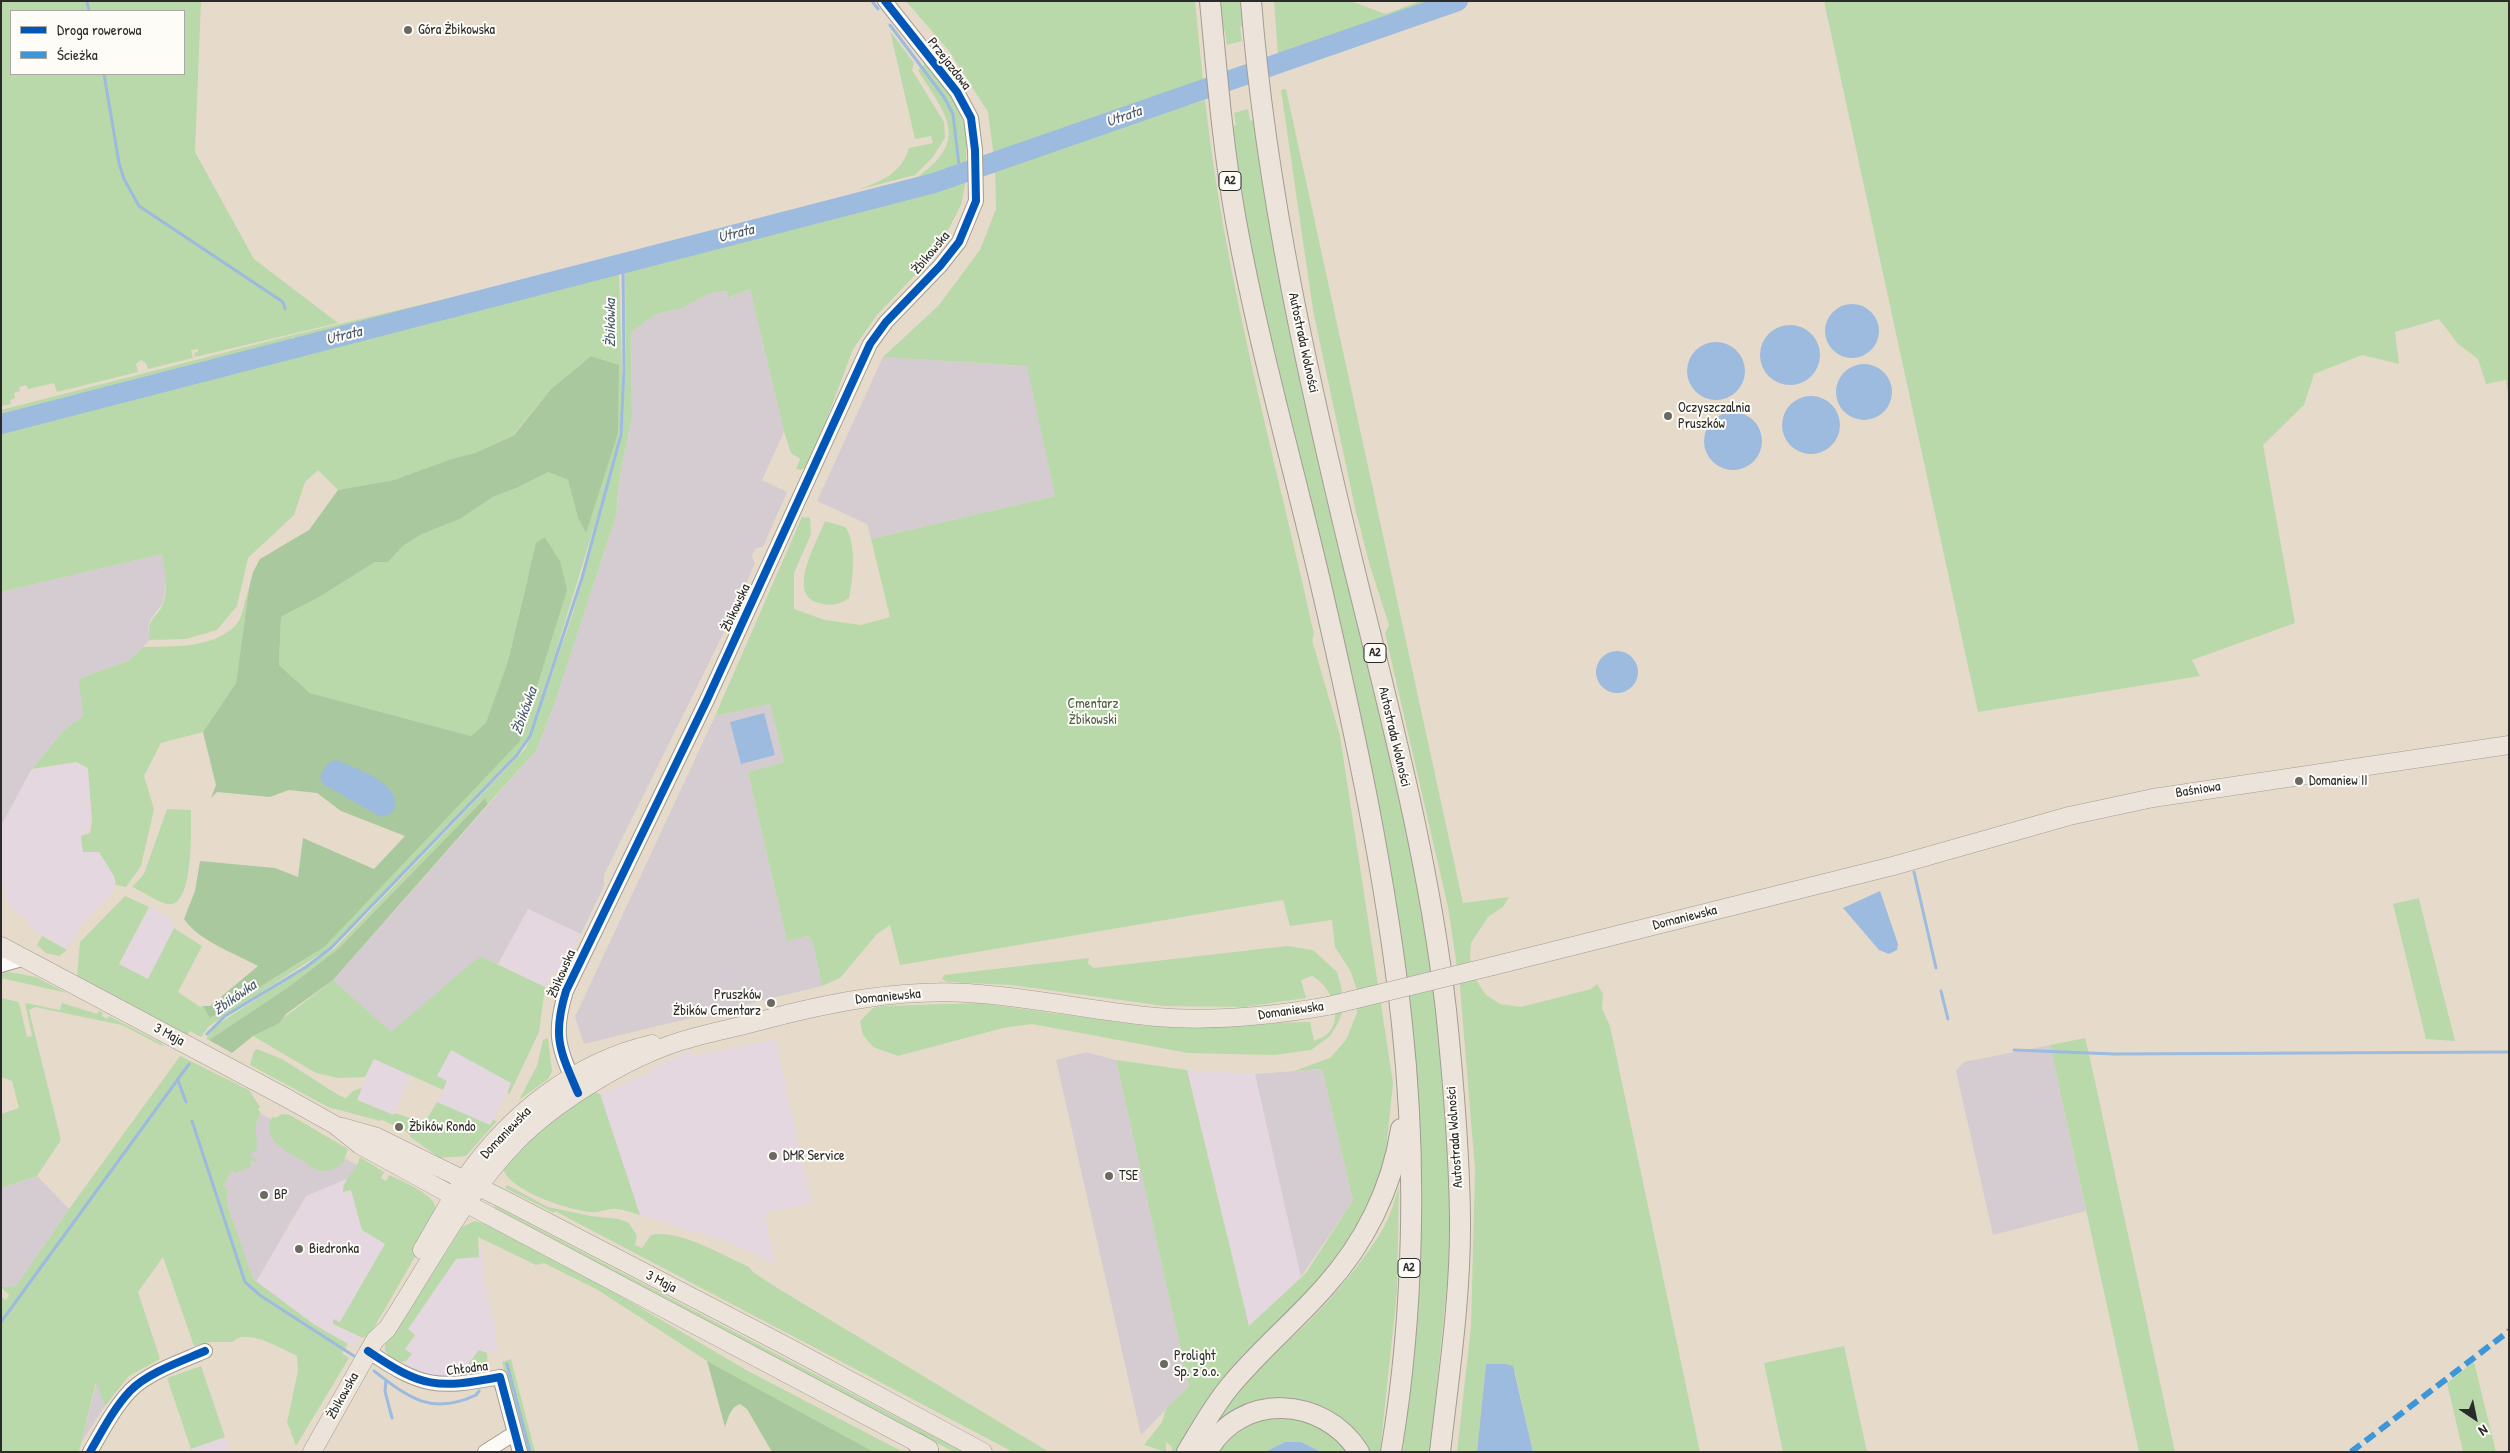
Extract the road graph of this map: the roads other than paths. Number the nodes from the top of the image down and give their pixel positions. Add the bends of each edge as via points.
1 (884, 1) edge
2 (1210, 1) edge
3 (1251, 1) edge
4 (975, 150) joint
5 (2509, 745) edge
6 (1893, 866) joint
7 (1, 946) edge
8 (25, 958) junction
9 (1, 965) edge
10 (679, 1041) junction
11 (571, 1076) junction
12 (1407, 1082) junction
13 (578, 1093) junction
14 (335, 1125) junction
15 (472, 1183) junction
16 (460, 1199) junction
17 (372, 1346) junction
18 (205, 1351) dead end
19 (515, 1433) junction
20 (927, 1449) edge
21 (90, 1452) edge
22 (312, 1452) edge
23 (485, 1452) edge
24 (520, 1452) edge
25 (983, 1452) edge
26 (1187, 1452) edge
27 (1207, 1452) edge
28 (1359, 1452) edge
29 (1391, 1452) edge
30 (1440, 1452) edge

1 - 4 street, Przejazdowa via 964,104 971,118
2 - 12 highway, A2 via 1232,192 1245,263 1354,728 1381,869
3 - 30 highway, Autostrada Wolności / A2 via 1274,190 1293,298 1421,856 1446,1010 1460,1216 1450,1365
4 - 11 street, Żbikowska via 976,201 958,242 870,344 707,700 566,991 557,1028 558,1044
5 - 6 main road, Baśniowa via 2153,798 2069,816
6 - 10 main road, Domaniewska, bridge via 1493,966 1283,1014 1196,1019 1157,1017 966,993 926,994 847,1001
7 - 8 main road, 3 Maja
8 - 9 street
8 - 14 main road, 3 Maja
10 - 11 main road, Domaniewska via 667,1040 639,1047
10 - 13 main road, Domaniewska
11 - 13 street, Żbikowska
11 - 15 main road, Domaniewska via 508,1126
12 - 26 highway via 1401,1132 1390,1177 1376,1213 1351,1257 1232,1384
12 - 29 highway, A2 via 1410,1181 1408,1306
13 - 15 main road, Domaniewska via 535,1125
14 - 15 main road, 3 Maja via 377,1137
14 - 16 main road, 3 Maja via 360,1145
15 - 16 main road, Domaniewska
15 - 25 main road, 3 Maja
16 - 17 main road, Żbikowska via 379,1324
16 - 20 main road, 3 Maja
17 - 19 street, Chłodna via 406,1375 433,1384 454,1386 500,1377
17 - 22 main road, Żbikowska
18 - 21 street via 160,1371 131,1390
19 - 23 street
19 - 24 street, Chłodna
27 - 28 highway via 1219,1434 1235,1421 1261,1410 1288,1408 1303,1410 1332,1422 1347,1434

